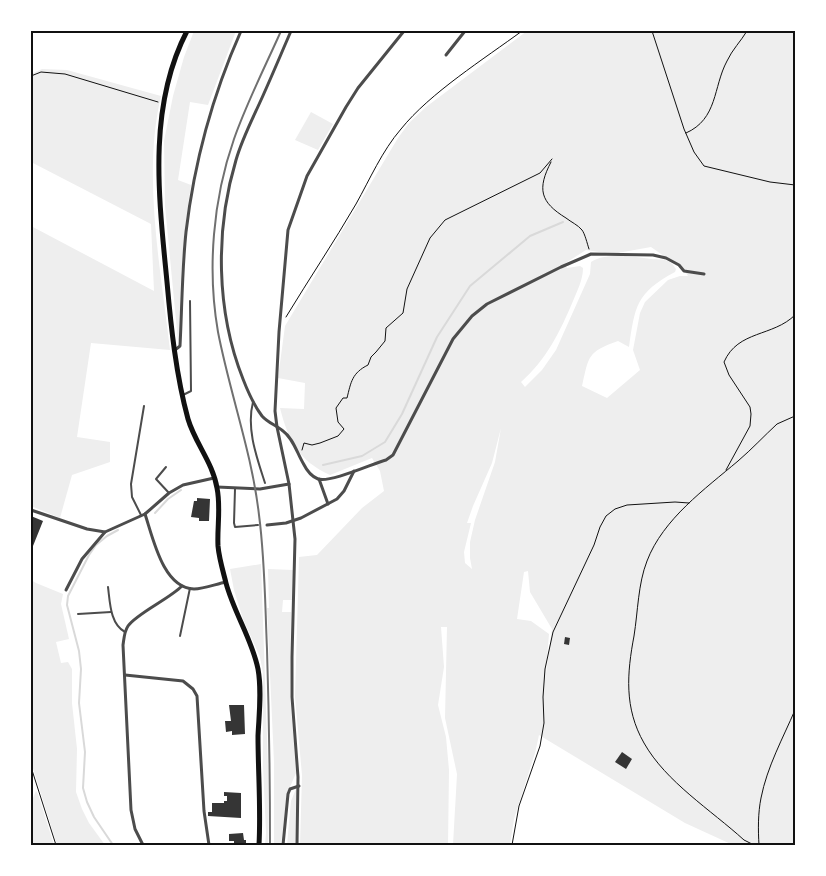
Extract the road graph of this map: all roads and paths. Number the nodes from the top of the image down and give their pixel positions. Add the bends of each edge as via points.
1 (187, 31) edge
2 (241, 31) edge
3 (291, 31) edge
4 (404, 31) edge
5 (465, 31) edge
6 (522, 31) edge
7 (652, 31) edge
8 (747, 31) edge
9 (446, 55) dead end
10 (31, 76) edge
11 (164, 103) junction
12 (686, 133) junction
13 (795, 185) edge
14 (591, 254) junction
15 (704, 274) dead end
16 (190, 301) dead end
17 (795, 315) edge
18 (280, 321) junction
19 (175, 350) junction
20 (183, 395) junction
21 (253, 402) junction
22 (144, 406) dead end
23 (795, 416) edge
24 (277, 427) junction
25 (303, 449) dead end
26 (166, 467) dead end
27 (726, 470) junction
28 (354, 471) junction
29 (215, 478) junction
30 (318, 479) junction
31 (264, 483) dead end
32 (289, 484) junction
33 (217, 487) junction
34 (236, 487) junction
35 (169, 493) junction
36 (690, 503) junction
37 (328, 504) junction
38 (31, 510) edge
39 (143, 515) junction
40 (293, 521) junction
41 (258, 525) dead end
42 (267, 526) dead end
43 (105, 532) junction
44 (226, 582) junction
45 (182, 586) junction
46 (108, 587) dead end
47 (190, 588) junction
48 (66, 590) dead end
49 (111, 612) junction
50 (78, 614) dead end
51 (125, 632) junction
52 (180, 636) dead end
53 (125, 675) junction
54 (795, 710) edge
55 (31, 767) edge
56 (299, 786) junction
57 (56, 845) edge
58 (143, 845) edge
59 (209, 845) edge
60 (259, 845) edge
61 (283, 845) edge
62 (297, 845) edge
63 (512, 845) edge
64 (754, 845) edge
65 (759, 845) edge

1 - 11 main road
2 - 19 street via 219,86 197,172 185,246 180,346
3 - 21 street via 236,160 224,226 224,306 239,369
4 - 18 street via 350,100 302,187 288,230
5 - 9 street
6 - 18 path via 416,112 400,129 355,206 285,318
7 - 12 path
8 - 12 path via 727,60 710,112
10 - 11 path via 41,72 65,74
11 - 19 main road via 160,132 160,206
12 - 13 path via 704,166
14 - 15 street via 653,255 666,258 684,271
14 - 25 path via 583,231 545,201 542,188 552,159 540,173 445,220 430,238 407,289 403,313 386,328 385,341 368,365 352,378 347,398 343,398 336,408 338,422 344,429 338,436 320,443 304,443
14 - 28 street via 503,295 472,316 453,339 393,455
16 - 20 lane via 192,379 191,391
17 - 27 path via 779,326 747,338 734,347 724,362 750,406 751,414 750,426
18 - 24 street
19 - 20 main road
20 - 29 main road via 193,435
21 - 24 street via 263,417
21 - 31 lane via 252,433
22 - 39 lane via 131,484 132,497
23 - 27 path via 777,424
24 - 30 street via 288,436 307,471
24 - 32 street
26 - 35 lane via 156,479
27 - 36 path
28 - 30 street via 331,479
28 - 37 street via 342,495
29 - 33 main road
29 - 35 street via 183,485
30 - 37 street
32 - 34 street via 266,488
32 - 40 street
33 - 34 street
33 - 44 main road via 218,547
34 - 41 lane via 235,527
35 - 39 street
36 - 63 path via 627,505 606,516 600,527 554,632 545,669 544,723 540,746 519,806
36 - 64 path via 669,524 646,562 628,668 630,707 643,742 665,771 744,840
37 - 40 street
38 - 43 street via 87,530
39 - 43 street
39 - 45 street via 158,556 168,574
40 - 42 street
40 - 56 street via 296,553 292,697
43 - 48 street via 82,559
44 - 47 street
44 - 60 main road via 255,656 260,684
45 - 47 street
45 - 51 street via 136,617
46 - 49 lane
47 - 52 lane
49 - 50 lane
49 - 51 lane
51 - 53 street
53 - 58 street via 131,810 135,830
53 - 59 street via 183,682 197,696
54 - 65 path via 761,797
55 - 57 path
56 - 61 street via 288,794
56 - 62 street

